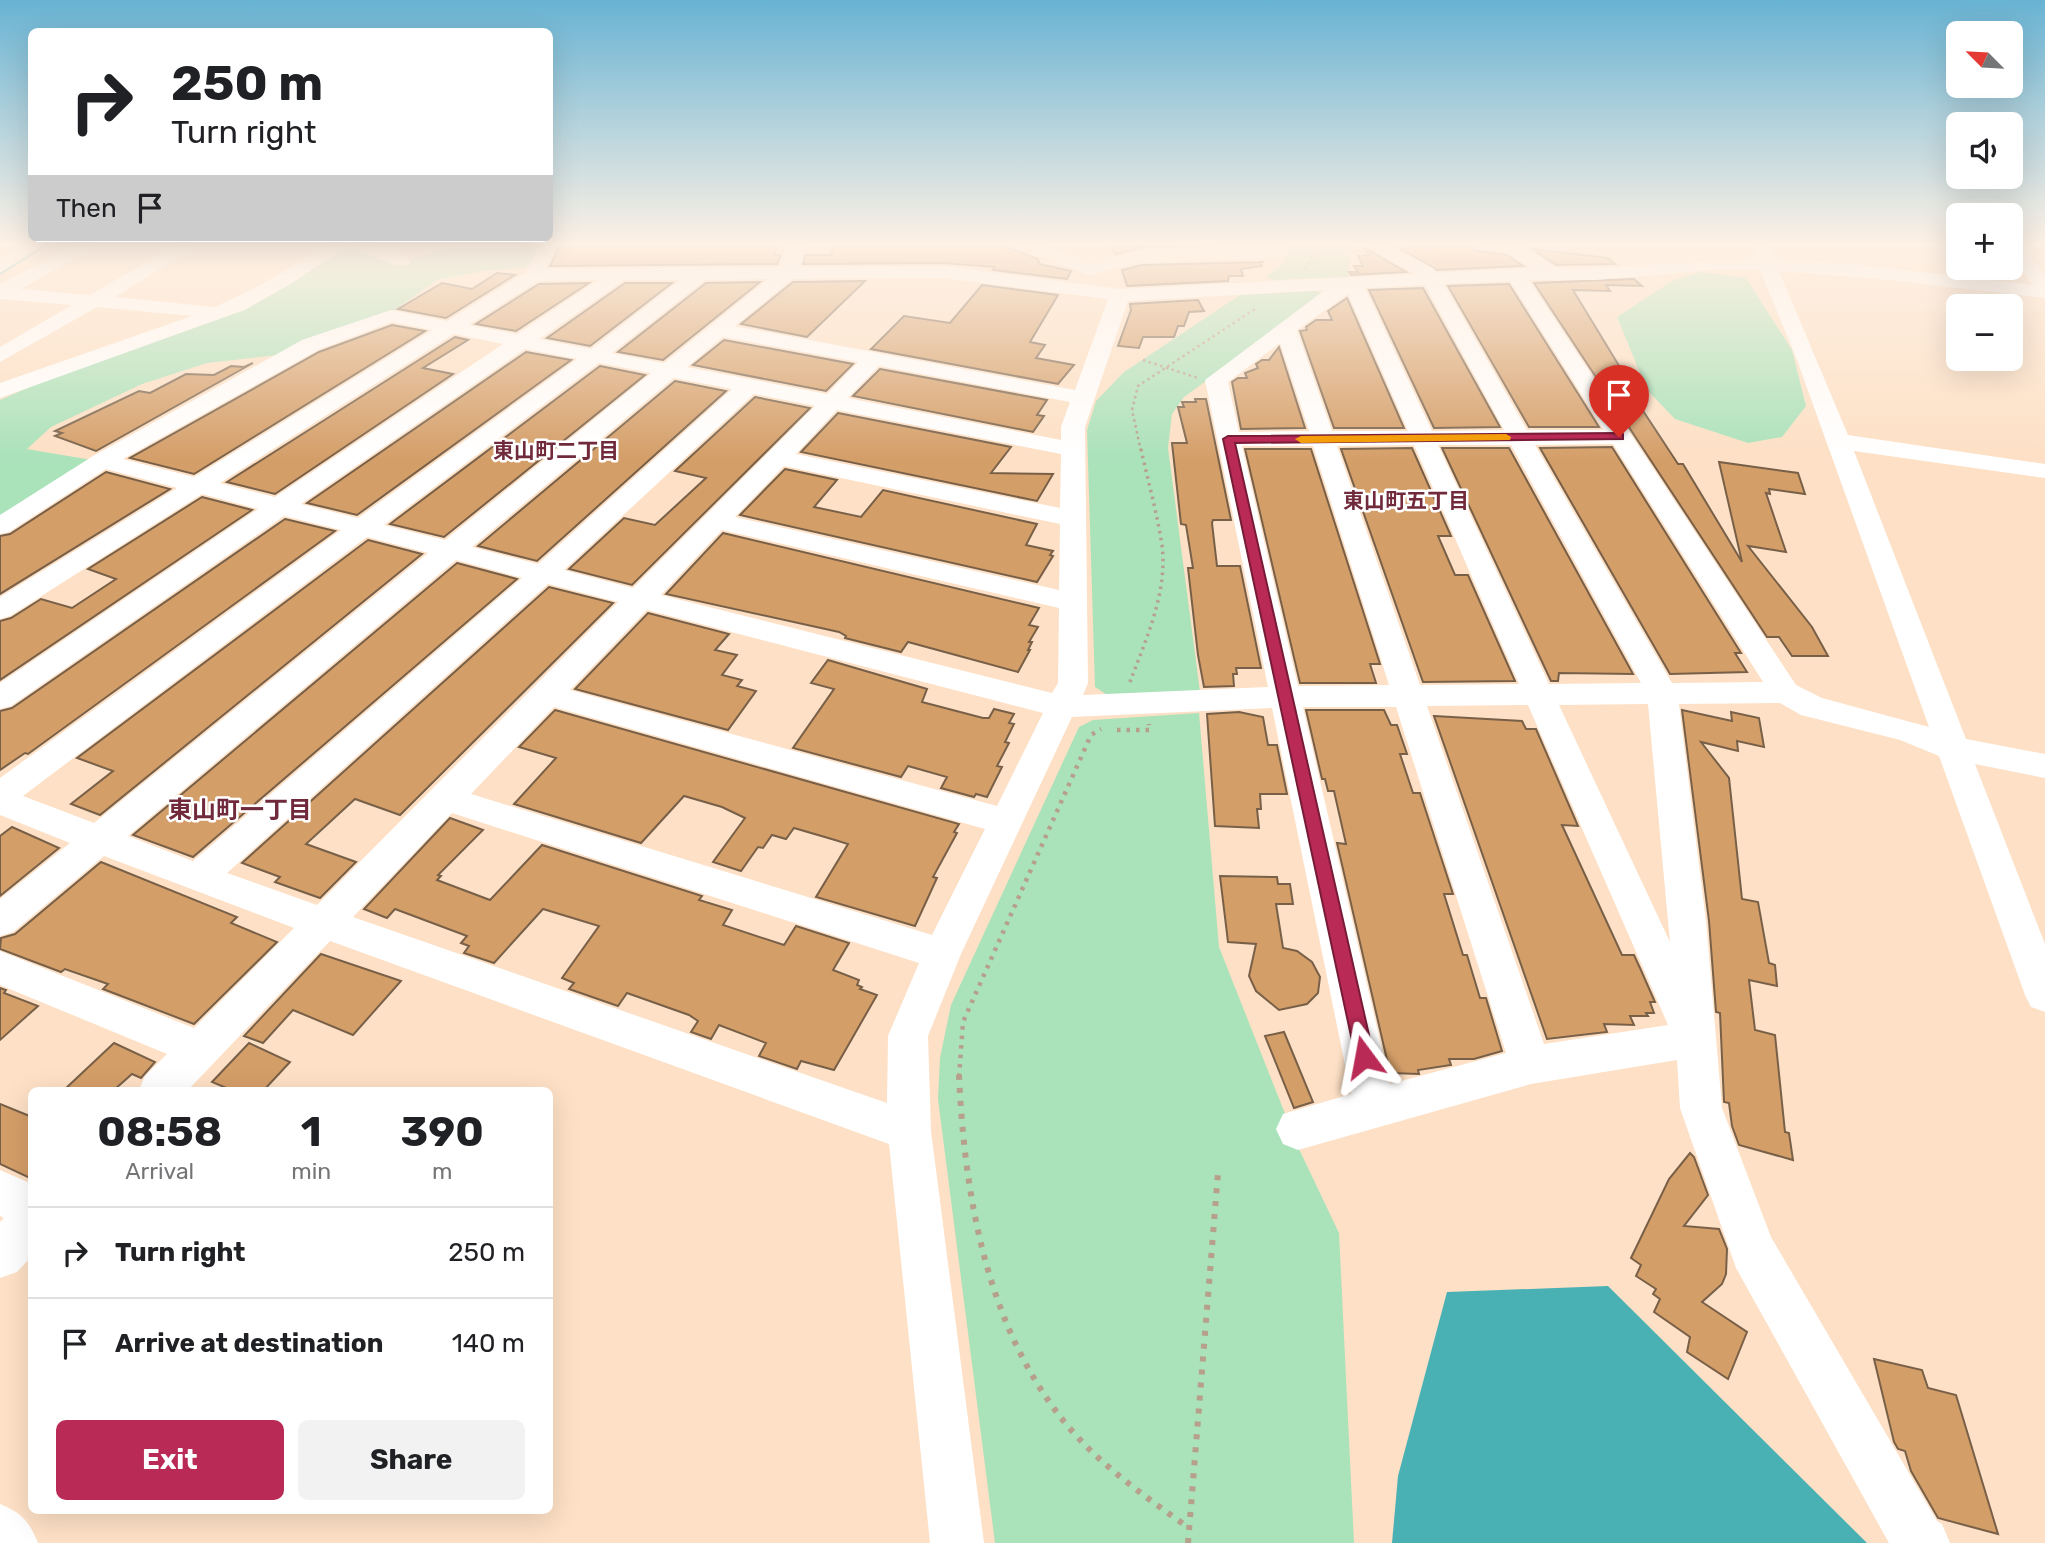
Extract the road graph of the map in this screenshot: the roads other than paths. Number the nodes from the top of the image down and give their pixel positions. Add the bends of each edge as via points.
1 (68, 316) edge
2 (208, 316) edge
3 (391, 316) edge
4 (391, 316) edge
5 (469, 316) edge
6 (558, 316) edge
7 (646, 316) edge
8 (737, 316) edge
9 (1112, 316) edge
10 (1305, 316) edge
11 (1368, 316) edge
12 (1452, 316) edge
13 (1542, 316) edge
14 (1789, 316) edge
15 (452, 327) junction
16 (720, 330) junction
17 (1287, 331) junction
18 (522, 341) junction
19 (596, 355) junction
20 (0, 356) edge
21 (874, 359) junction
22 (670, 369) junction
23 (750, 386) junction
24 (0, 391) edge
25 (1083, 398) junction
26 (832, 402) junction
27 (1522, 437) junction
28 (1619, 437) junction
29 (1423, 438) junction
30 (1228, 439) junction
31 (1325, 439) junction
32 (1837, 441) junction
33 (1072, 449) junction
34 (777, 457) junction
35 (102, 461) junction
36 (2045, 471) edge
37 (196, 486) junction
38 (279, 507) junction
39 (1071, 518) junction
40 (716, 521) junction
41 (0, 526) edge
42 (363, 529) junction
43 (449, 550) junction
44 (542, 575) junction
45 (639, 600) junction
46 (1072, 602) junction
47 (0, 610) edge
48 (1785, 692) junction
49 (1538, 693) junction
50 (1662, 693) junction
51 (546, 694) junction
52 (1409, 696) junction
53 (1283, 697) junction
54 (0, 698) edge
55 (1063, 707) junction
56 (1952, 748) junction
57 (2045, 765) edge
58 (0, 799) edge
59 (447, 799) junction
60 (1008, 822) junction
61 (99, 839) junction
62 (198, 878) junction
63 (0, 921) edge
64 (324, 922) junction
65 (942, 954) junction
66 (0, 968) edge
67 (2045, 995) edge
68 (1695, 1039) junction
69 (200, 1049) junction
70 (1531, 1065) junction
71 (163, 1087) edge
72 (1375, 1109) junction
73 (1298, 1129) dead end
74 (909, 1131) junction
75 (0, 1192) edge
76 (28, 1206) edge
77 (28, 1227) edge
78 (0, 1255) edge
79 (0, 1531) edge
80 (11, 1543) edge
81 (957, 1543) edge
82 (1923, 1543) edge

1 - 20 street
2 - 24 street via 69,362
3 - 35 street via 310,345
4 - 15 street
5 - 15 street
6 - 18 street
7 - 19 street
8 - 16 street
9 - 25 street
10 - 17 street
11 - 29 street
12 - 27 street
13 - 28 street
14 - 32 street
15 - 18 street
15 - 37 street
16 - 21 street
16 - 22 street
17 - 30 street via 1216,380
17 - 31 street
18 - 19 street
18 - 38 street
19 - 22 street
19 - 42 street
21 - 25 street
21 - 26 street
22 - 23 street
22 - 43 street
23 - 26 street
23 - 44 street
25 - 33 street via 1073,427
26 - 33 street
26 - 34 street
27 - 28 street
27 - 29 street
27 - 50 street
28 - 48 street
29 - 31 street
29 - 49 street
30 - 31 street
30 - 53 street
31 - 52 street
32 - 36 street
32 - 56 street
33 - 39 street
34 - 39 street
34 - 40 street
35 - 37 street
35 - 41 street
37 - 38 street
37 - 47 street
38 - 42 street
38 - 54 street
39 - 46 street
40 - 45 street
40 - 46 street
42 - 43 street
42 - 58 street
43 - 44 street
43 - 61 street
44 - 45 street
44 - 62 street
45 - 51 street
45 - 55 street
46 - 55 street via 1073,683
48 - 50 street
48 - 56 street via 1812,707 1908,731
49 - 50 street
49 - 52 street
49 - 68 street
50 - 68 street
51 - 59 street
51 - 60 street
52 - 53 street
52 - 70 street
53 - 55 street via 1178,703 1120,718
53 - 72 street
55 - 60 street
56 - 57 street
56 - 67 street
58 - 61 street
59 - 64 street
59 - 65 street
60 - 65 street
61 - 62 street
61 - 63 street
62 - 64 street
64 - 69 street
64 - 74 street
65 - 74 street via 908,1036
66 - 69 street
68 - 70 street
68 - 82 street via 1701,1108 1753,1251 1917,1541
69 - 71 street
70 - 72 street
72 - 73 street
74 - 81 street
75 - 76 street
77 - 78 street
79 - 80 street

